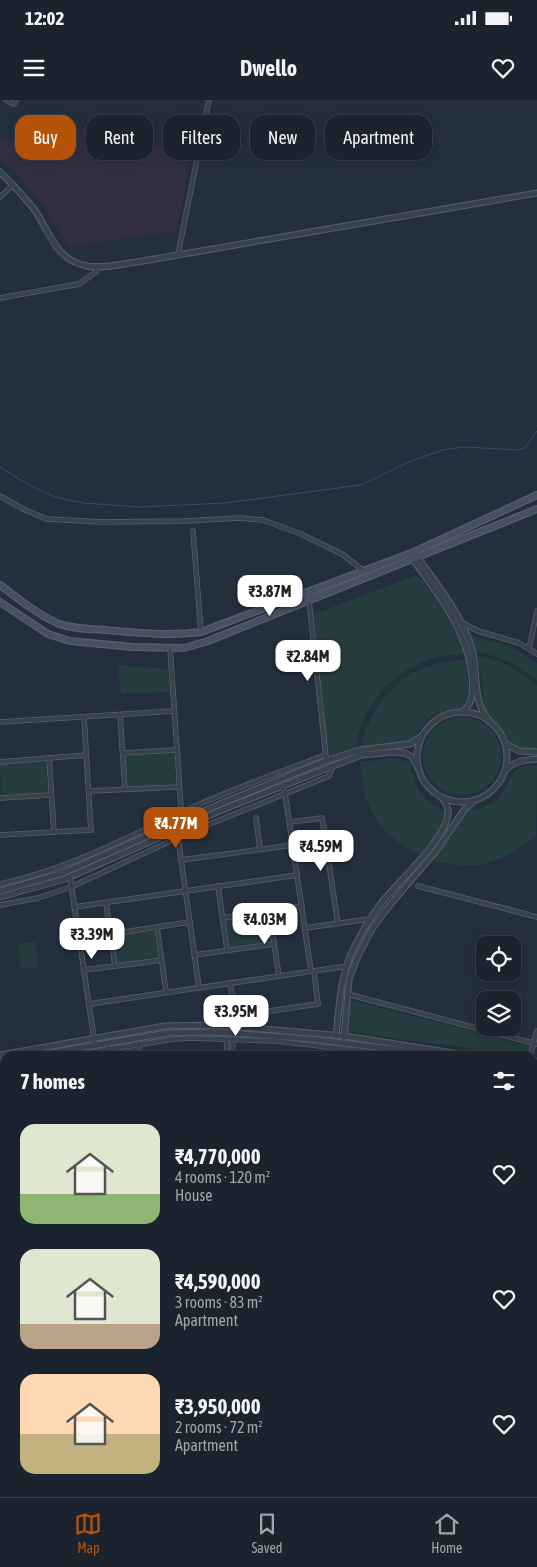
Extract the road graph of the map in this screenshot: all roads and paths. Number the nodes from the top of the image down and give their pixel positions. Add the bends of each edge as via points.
1 (6, 100) edge
2 (16, 100) edge
3 (209, 100) edge
4 (0, 172) edge
5 (12, 186) junction
6 (537, 193) edge
7 (0, 198) edge
8 (178, 254) junction
9 (98, 266) junction
10 (0, 298) edge
11 (537, 495) edge
12 (0, 496) edge
13 (537, 509) edge
14 (193, 531) dead end
15 (413, 555) junction
16 (364, 571) junction
17 (0, 585) edge
18 (309, 600) junction
19 (0, 602) edge
20 (537, 611) edge
21 (460, 621) junction
22 (201, 632) junction
23 (170, 648) junction
24 (529, 649) junction
25 (537, 654) edge
26 (174, 711) junction
27 (463, 711) junction
28 (120, 714) junction
29 (84, 717) junction
30 (0, 722) edge
31 (492, 722) junction
32 (422, 736) junction
33 (505, 743) junction
34 (177, 750) junction
35 (537, 752) edge
36 (123, 753) junction
37 (86, 755) junction
38 (325, 755) junction
39 (49, 758) junction
40 (537, 759) edge
41 (326, 761) junction
42 (0, 762) edge
43 (334, 765) junction
44 (417, 766) junction
45 (505, 770) junction
46 (179, 787) junction
47 (282, 787) junction
48 (125, 789) junction
49 (89, 791) junction
50 (285, 793) junction
51 (52, 795) junction
52 (440, 796) junction
53 (0, 798) edge
54 (473, 802) junction
55 (181, 812) junction
56 (256, 818) dead end
57 (182, 821) junction
58 (290, 822) junction
59 (177, 830) junction
60 (54, 832) junction
61 (0, 835) edge
62 (178, 838) junction
63 (293, 845) junction
64 (260, 849) junction
65 (181, 860) junction
66 (297, 875) junction
67 (70, 877) junction
68 (0, 884) edge
69 (218, 886) junction
70 (418, 886) dead end
71 (71, 887) junction
72 (0, 890) edge
73 (186, 891) junction
74 (0, 897) edge
75 (106, 903) junction
76 (0, 905) edge
77 (302, 906) junction
78 (74, 907) junction
79 (269, 911) junction
80 (537, 917) edge
81 (223, 918) junction
82 (370, 919) junction
83 (190, 922) junction
84 (338, 924) junction
85 (157, 927) junction
86 (305, 928) junction
87 (111, 934) junction
88 (274, 944) junction
89 (227, 950) junction
90 (194, 955) junction
91 (162, 960) junction
92 (115, 966) junction
93 (347, 966) junction
94 (84, 970) junction
95 (312, 971) junction
96 (279, 976) junction
97 (230, 983) junction
98 (199, 988) junction
99 (166, 992) junction
100 (347, 994) junction
101 (89, 1004) junction
102 (537, 1031) edge
103 (336, 1035) junction
104 (344, 1036) junction
105 (94, 1038) junction
106 (226, 1039) junction
107 (233, 1039) junction
108 (108, 1043) junction
109 (344, 1043) junction
110 (138, 1044) junction
111 (535, 1044) edge
112 (95, 1045) junction
113 (335, 1045) junction
114 (131, 1046) junction
115 (328, 1047) junction
116 (108, 1050) junction
117 (22, 1051) edge
118 (61, 1051) edge
119 (101, 1051) edge
120 (132, 1051) edge
121 (139, 1051) edge
122 (227, 1051) edge
123 (232, 1051) edge
124 (328, 1051) edge
125 (334, 1051) edge
126 (374, 1051) edge
127 (408, 1051) edge
128 (440, 1051) edge

1 - 2 street via 14,104
3 - 8 street
4 - 5 street
5 - 7 street
5 - 9 street via 36,212 53,244 68,258 85,266
6 - 8 street
8 - 9 street
9 - 10 street via 96,272 79,284
11 - 15 main road
12 - 16 street via 47,519 119,522 263,520 342,554
13 - 15 main road
14 - 22 street
15 - 16 main road
15 - 18 main road
15 - 21 street
15 - 27 street via 459,628 467,648 473,684 472,699
16 - 22 main road
17 - 22 main road via 59,624 178,635
18 - 23 main road via 208,641 184,648
18 - 38 street
19 - 23 main road via 48,634 70,642
20 - 24 street
21 - 24 street
21 - 31 street via 472,646 480,709
23 - 26 street
24 - 25 street
26 - 28 street
26 - 34 street
27 - 31 street via 478,714
27 - 32 street via 435,720
28 - 29 street
28 - 36 street
29 - 30 street
29 - 37 street
31 - 33 street
32 - 41 street via 410,744 360,750
32 - 44 street
33 - 35 street via 519,751
33 - 45 street
34 - 36 street
34 - 46 street
36 - 48 street
37 - 39 street
37 - 49 street
38 - 41 street
38 - 55 street
39 - 42 street
39 - 51 street
40 - 45 street via 518,762
41 - 57 street
43 - 44 street via 361,755 394,752 412,757
43 - 47 street
43 - 50 street via 328,776
44 - 52 street via 423,780
45 - 54 street via 499,784
46 - 48 street
46 - 55 street
47 - 50 street
47 - 59 street
48 - 49 street
49 - 60 street via 92,830
50 - 58 street
50 - 62 street
51 - 53 street
51 - 60 street
52 - 54 street via 448,800
52 - 82 street via 447,803 448,810 443,828
54 - 100 street via 372,929 357,958
55 - 57 street
55 - 68 street via 61,868
56 - 64 street
57 - 72 street via 63,873
58 - 63 street
58 - 84 street via 322,818
59 - 62 street
59 - 67 street
60 - 61 street
62 - 65 street
62 - 71 street
63 - 64 street
63 - 66 street
64 - 65 street
65 - 73 street
66 - 69 street
66 - 77 street
67 - 71 street
67 - 74 street
69 - 73 street
69 - 81 street
70 - 80 street
71 - 76 street via 38,898
71 - 78 street
73 - 75 street
73 - 83 street
75 - 78 street
75 - 87 street
77 - 79 street
77 - 86 street
78 - 94 street
79 - 81 street
79 - 88 street
81 - 89 street
82 - 84 street
82 - 93 street
83 - 85 street
83 - 90 street
84 - 86 street
85 - 87 street
85 - 91 street
86 - 95 street
87 - 92 street
88 - 89 street
88 - 96 street
89 - 90 street
90 - 98 street
91 - 92 street
91 - 99 street
92 - 94 street
93 - 95 street
93 - 103 street
94 - 101 street
95 - 96 street
95 - 97 street via 318,1004 236,1016
96 - 97 street
97 - 98 street
98 - 99 street
99 - 101 street
100 - 104 street
100 - 111 street
101 - 105 street
102 - 111 street
103 - 104 street
103 - 105 street via 218,1025 165,1026
103 - 113 street
104 - 109 street
104 - 128 street
105 - 112 street
105 - 117 street
106 - 107 street
106 - 110 street via 173,1039
106 - 122 street
107 - 115 street
107 - 123 street
108 - 112 street
108 - 113 street via 166,1033 215,1032
108 - 116 street
109 - 113 street
109 - 127 street
110 - 114 street
110 - 121 street
112 - 118 street
113 - 115 street
113 - 125 street
113 - 126 street
114 - 116 street
114 - 120 street
115 - 124 street
116 - 119 street

